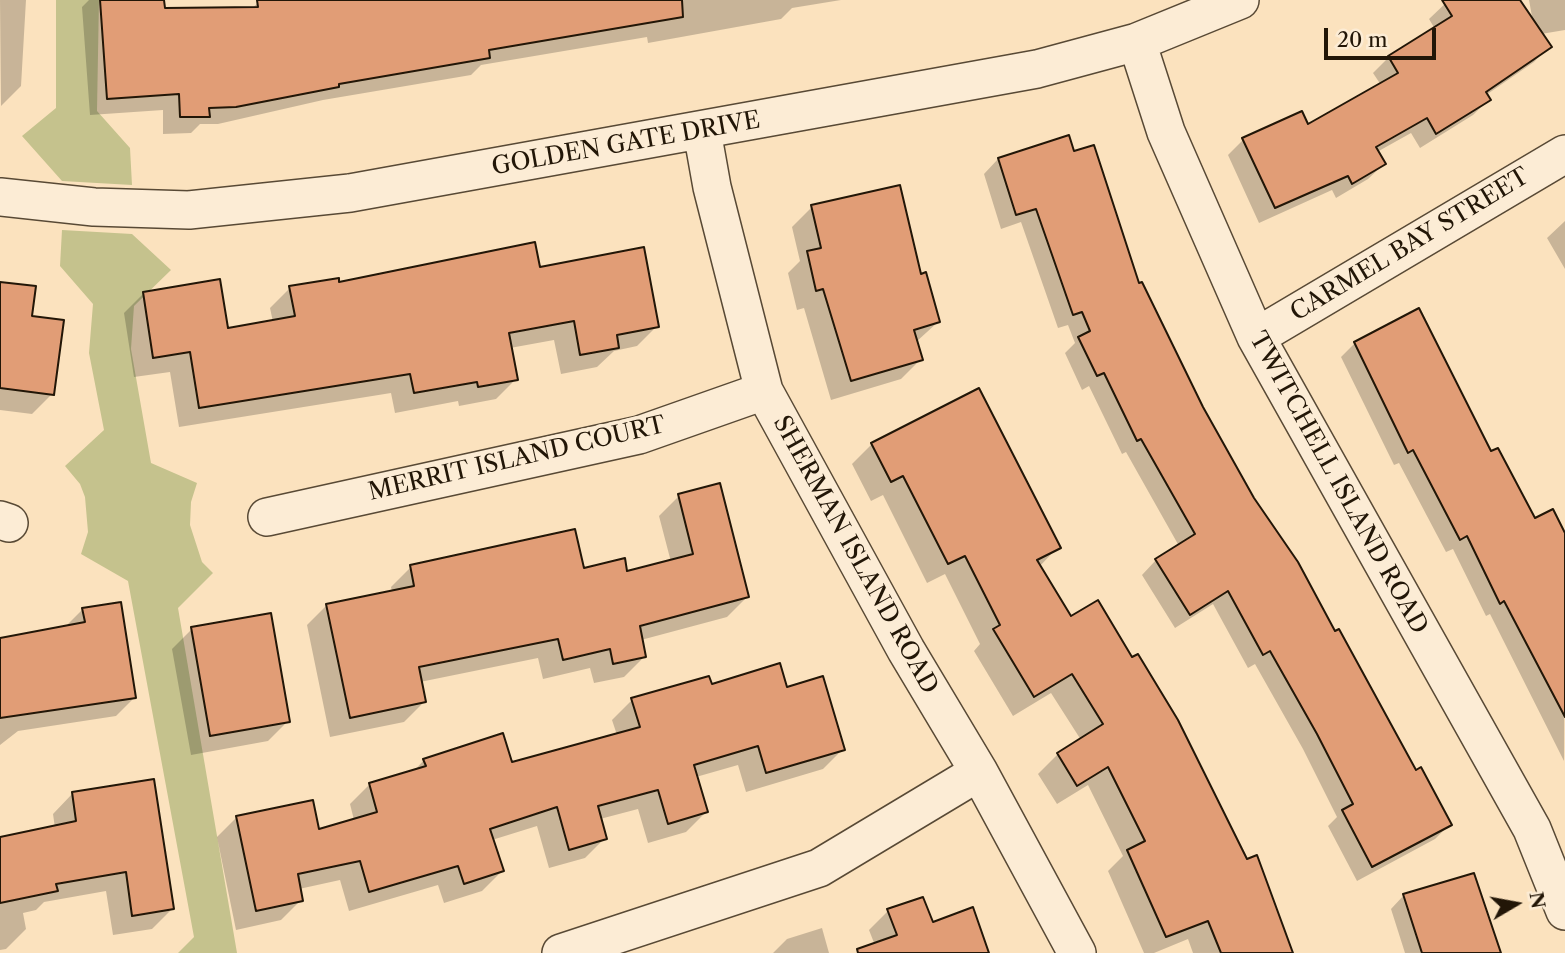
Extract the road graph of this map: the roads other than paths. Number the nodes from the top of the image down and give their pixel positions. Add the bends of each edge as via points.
1 (1240, 0) edge
2 (1138, 42) junction
3 (702, 131) junction
4 (1565, 154) edge
5 (0, 197) edge
6 (1256, 337) junction
7 (764, 391) junction
8 (267, 517) dead end
9 (979, 772) junction
10 (1565, 911) edge
11 (561, 953) edge
12 (1077, 953) edge

1 - 2 street, GOLDEN GATE DRIVE
2 - 3 street, GOLDEN GATE DRIVE via 1037,69
2 - 6 street, TWITCHELL ISLAND ROAD via 1166,132
3 - 5 street, GOLDEN GATE DRIVE via 269,204 188,210 94,208
3 - 7 street, SHERMAN ISLAND ROAD
4 - 6 street, CARMEL BAY STREET
6 - 10 street, TWITCHELL ISLAND ROAD via 1532,830
7 - 8 street, MERRIT ISLAND COURT via 639,435
7 - 9 street, SHERMAN ISLAND ROAD via 906,650
9 - 11 street via 819,868
9 - 12 street, SHERMAN ISLAND ROAD

